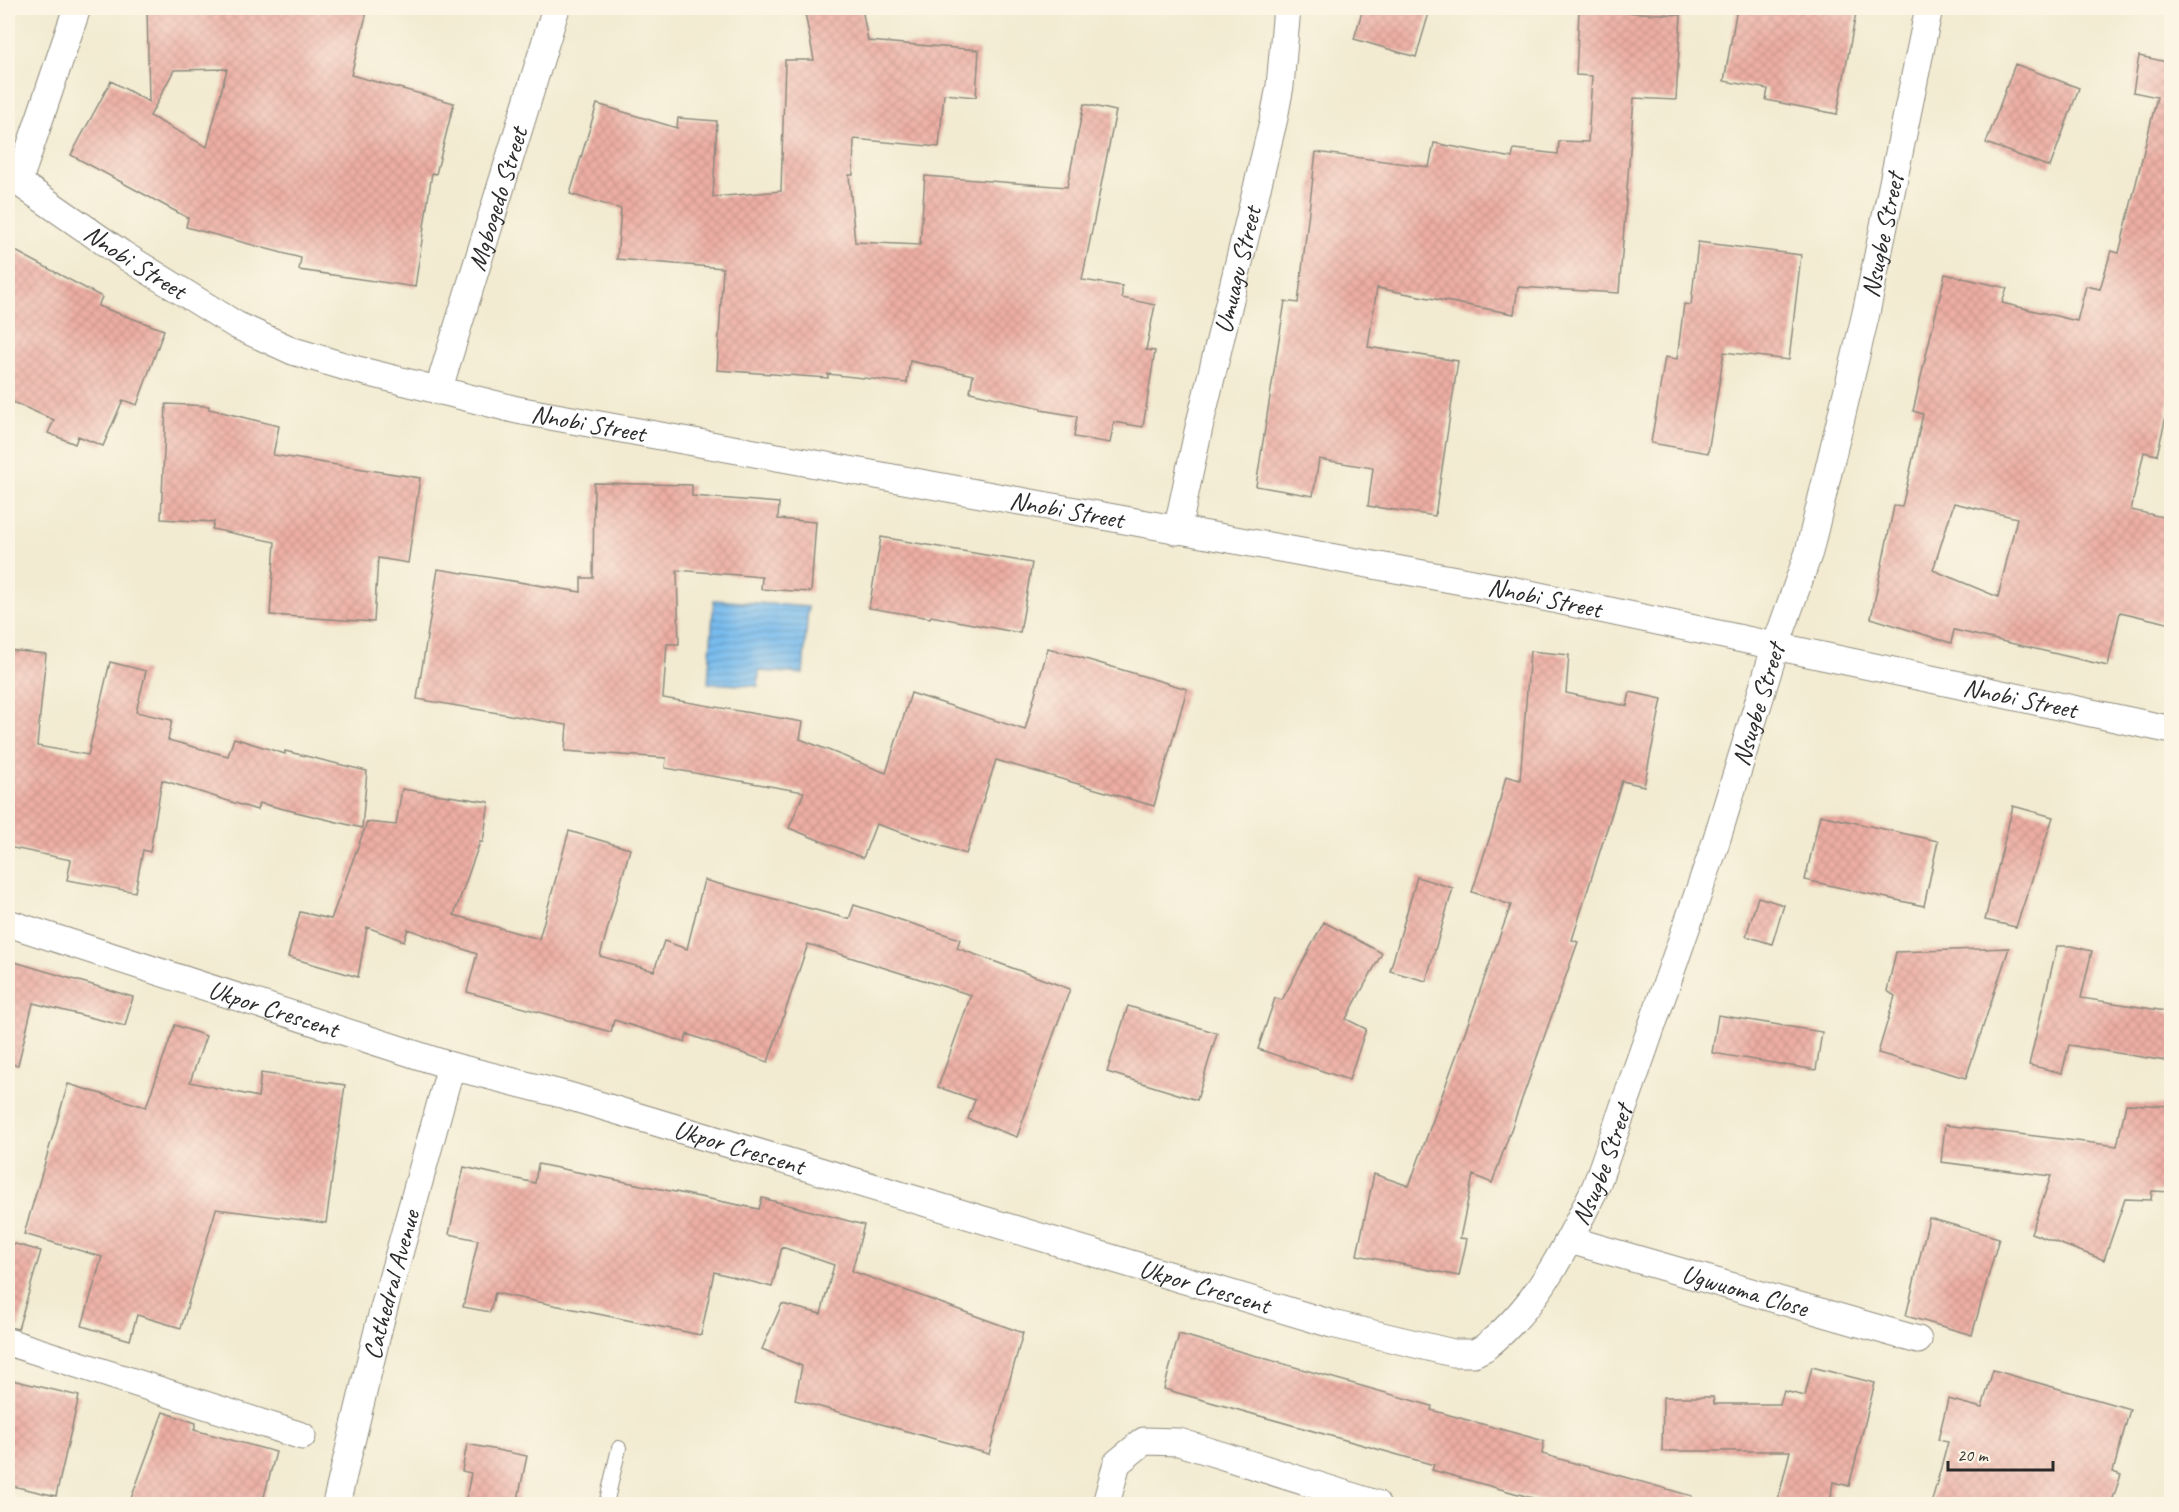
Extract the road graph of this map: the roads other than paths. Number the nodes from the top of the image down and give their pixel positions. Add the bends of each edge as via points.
1 (77, 8) edge
2 (556, 8) edge
3 (1287, 8) edge
4 (1929, 8) edge
5 (13, 178) edge
6 (438, 391) junction
7 (1178, 531) junction
8 (1775, 648) junction
9 (2172, 730) edge
10 (8, 923) edge
11 (451, 1066) junction
12 (1570, 1240) junction
13 (1918, 1340) dead end
14 (8, 1342) edge
15 (1474, 1353) joint
16 (302, 1436) dead end
17 (620, 1448) dead end
18 (336, 1504) edge
19 (606, 1504) edge
20 (1106, 1504) edge
21 (1376, 1504) edge

1 - 5 street
2 - 6 street, Mgbogedo Street
3 - 7 street, Umuagu Street via 1274,118 1199,427
4 - 8 street, Nsugbe Street via 1858,347 1809,552
5 - 6 street, Nnobi Street via 122,254 236,325 293,351
6 - 7 street, Nnobi Street via 517,410 796,458
7 - 8 street, Nnobi Street via 1506,589
8 - 9 street, Nnobi Street
8 - 12 street, Nsugbe Street via 1714,848 1596,1186
10 - 11 street, Ukpor Crescent
11 - 15 street, Ukpor Crescent via 565,1095 1332,1324 1453,1353
11 - 18 street, Cathedral Avenue via 379,1326
12 - 13 street, Ugwuoma Close
12 - 15 street, Nsugbe Street via 1538,1294 1490,1344
14 - 16 street
17 - 19 lane
20 - 21 street via 1117,1463 1144,1442 1179,1442

